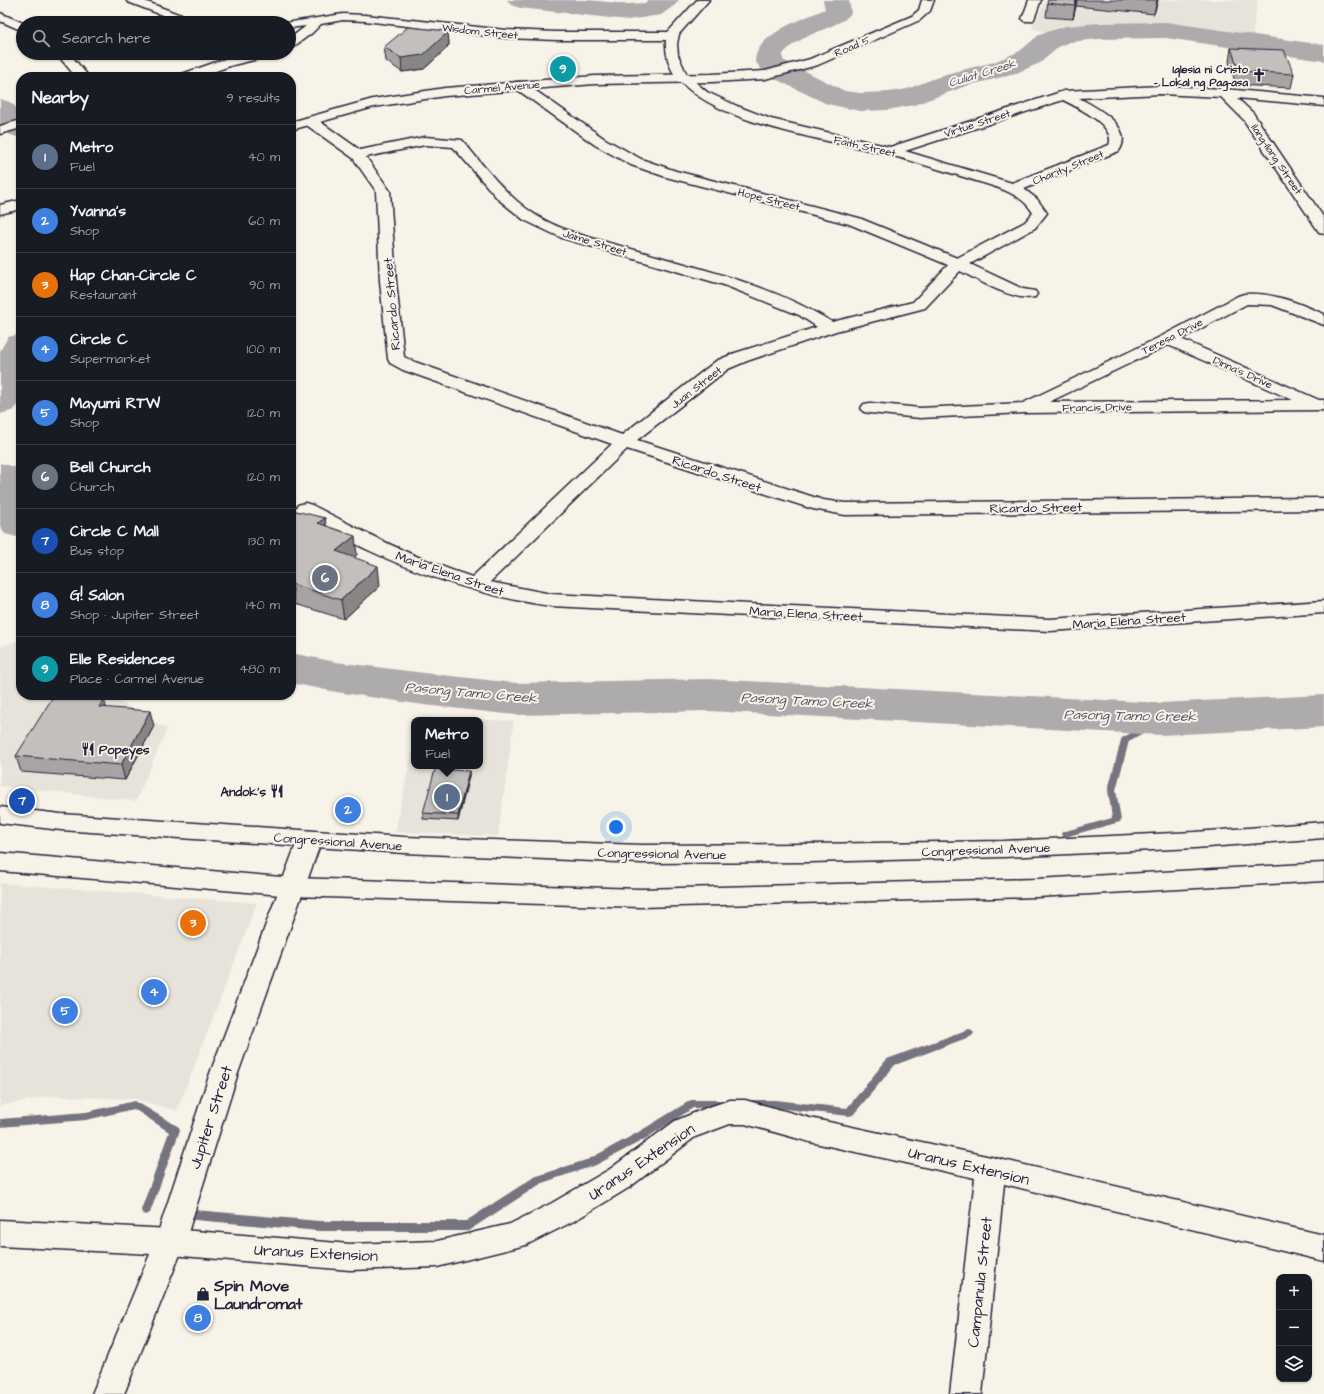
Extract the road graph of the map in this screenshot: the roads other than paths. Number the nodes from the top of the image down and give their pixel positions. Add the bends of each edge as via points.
1 (132, 0) edge
2 (703, 0) edge
3 (928, 0) edge
4 (1035, 0) edge
5 (0, 16) edge
6 (174, 16) edge
7 (1028, 18) dead end
8 (317, 21) junction
9 (16, 24) edge
10 (296, 24) edge
11 (672, 36) junction
12 (296, 39) edge
13 (68, 60) edge
14 (237, 60) edge
15 (79, 72) edge
16 (200, 72) edge
17 (765, 75) joint
18 (684, 78) junction
19 (519, 85) junction
20 (1224, 93) junction
21 (1064, 95) junction
22 (1324, 102) edge
23 (310, 121) junction
24 (16, 125) edge
25 (296, 125) edge
26 (0, 130) edge
27 (890, 151) junction
28 (358, 154) junction
29 (1013, 188) junction
30 (1324, 229) edge
31 (958, 264) junction
32 (1029, 294) dead end
33 (1324, 320) edge
34 (830, 328) junction
35 (1168, 339) junction
36 (1321, 405) edge
37 (870, 408) dead end
38 (1024, 408) junction
39 (624, 442) junction
40 (1324, 504) edge
41 (305, 509) dead end
42 (475, 585) junction
43 (1324, 607) edge
44 (0, 816) edge
45 (1324, 830) edge
46 (310, 839) junction
47 (0, 862) edge
48 (1324, 872) edge
49 (293, 887) junction
50 (991, 1169) junction
51 (0, 1233) edge
52 (170, 1242) junction
53 (1324, 1248) edge
54 (108, 1394) edge
55 (966, 1394) edge

1 - 6 street
2 - 11 street
3 - 17 street, Road 5 via 924,11 916,18 814,62
4 - 7 street
5 - 9 street
8 - 10 street, Wisdom Street
8 - 11 street, Wisdom Street via 343,17 365,18 513,35
8 - 12 street
11 - 18 street, Faith Street via 672,56 675,66
13 - 15 street
14 - 16 street
17 - 18 street, Carmel Avenue
18 - 19 street, Carmel Avenue
18 - 27 street, Faith Street via 697,90 724,106 749,116 810,134
19 - 23 street, Carmel Avenue via 445,92 373,103
19 - 31 street, Hope Street via 600,142 636,162 671,174 854,221
20 - 21 street, Virtue Street via 1160,90
20 - 22 street, Virtue Street
20 - 30 street, Ilang-Ilang Street via 1248,116
21 - 27 street, Virtue Street
21 - 29 street, Charity Street via 1104,119 1115,131 1117,140 1114,148
23 - 25 street, Carmel Avenue
23 - 28 street, Ricardo Street
24 - 26 street
27 - 29 street, Faith Street
28 - 34 street, Jaime Street via 425,141 457,143 503,196 529,217 567,235 730,282 805,312
28 - 39 street, Ricardo Street via 383,192 396,359 409,366
29 - 31 street, Faith Street via 1036,205 1040,213 1036,219 1013,236
31 - 32 street, Hope Street via 1020,293
31 - 34 street, Juan Street via 919,305
33 - 35 street, Teresa Drive via 1269,298 1255,297 1244,299
34 - 39 street, Juan Street via 722,365
35 - 36 street, Dinna's Drive
35 - 38 street, Teresa Drive
36 - 38 street, Francis Drive
37 - 38 street, Francis Drive via 920,413
39 - 40 street, Ricardo Street via 775,492 820,505 846,509
39 - 42 street, Juan Street
41 - 42 street, Maria Elena Street via 386,551
42 - 43 street, Maria Elena Street via 550,600 1050,625
44 - 46 street, Congressional Avenue
45 - 46 street, Congressional Avenue via 1195,840 1012,849 802,853 642,854
46 - 49 street, Jupiter Street
47 - 49 street
48 - 49 street via 1036,888 648,898
49 - 52 street, Jupiter Street via 223,1076
50 - 52 street, Uranus Extension via 810,1130 745,1112 730,1112 685,1129 620,1178 563,1212 515,1236 438,1254 350,1257
50 - 53 street, Uranus Extension
50 - 55 street, Campanula Street
51 - 52 street, Uranus Extension
52 - 54 street, Jupiter Street

